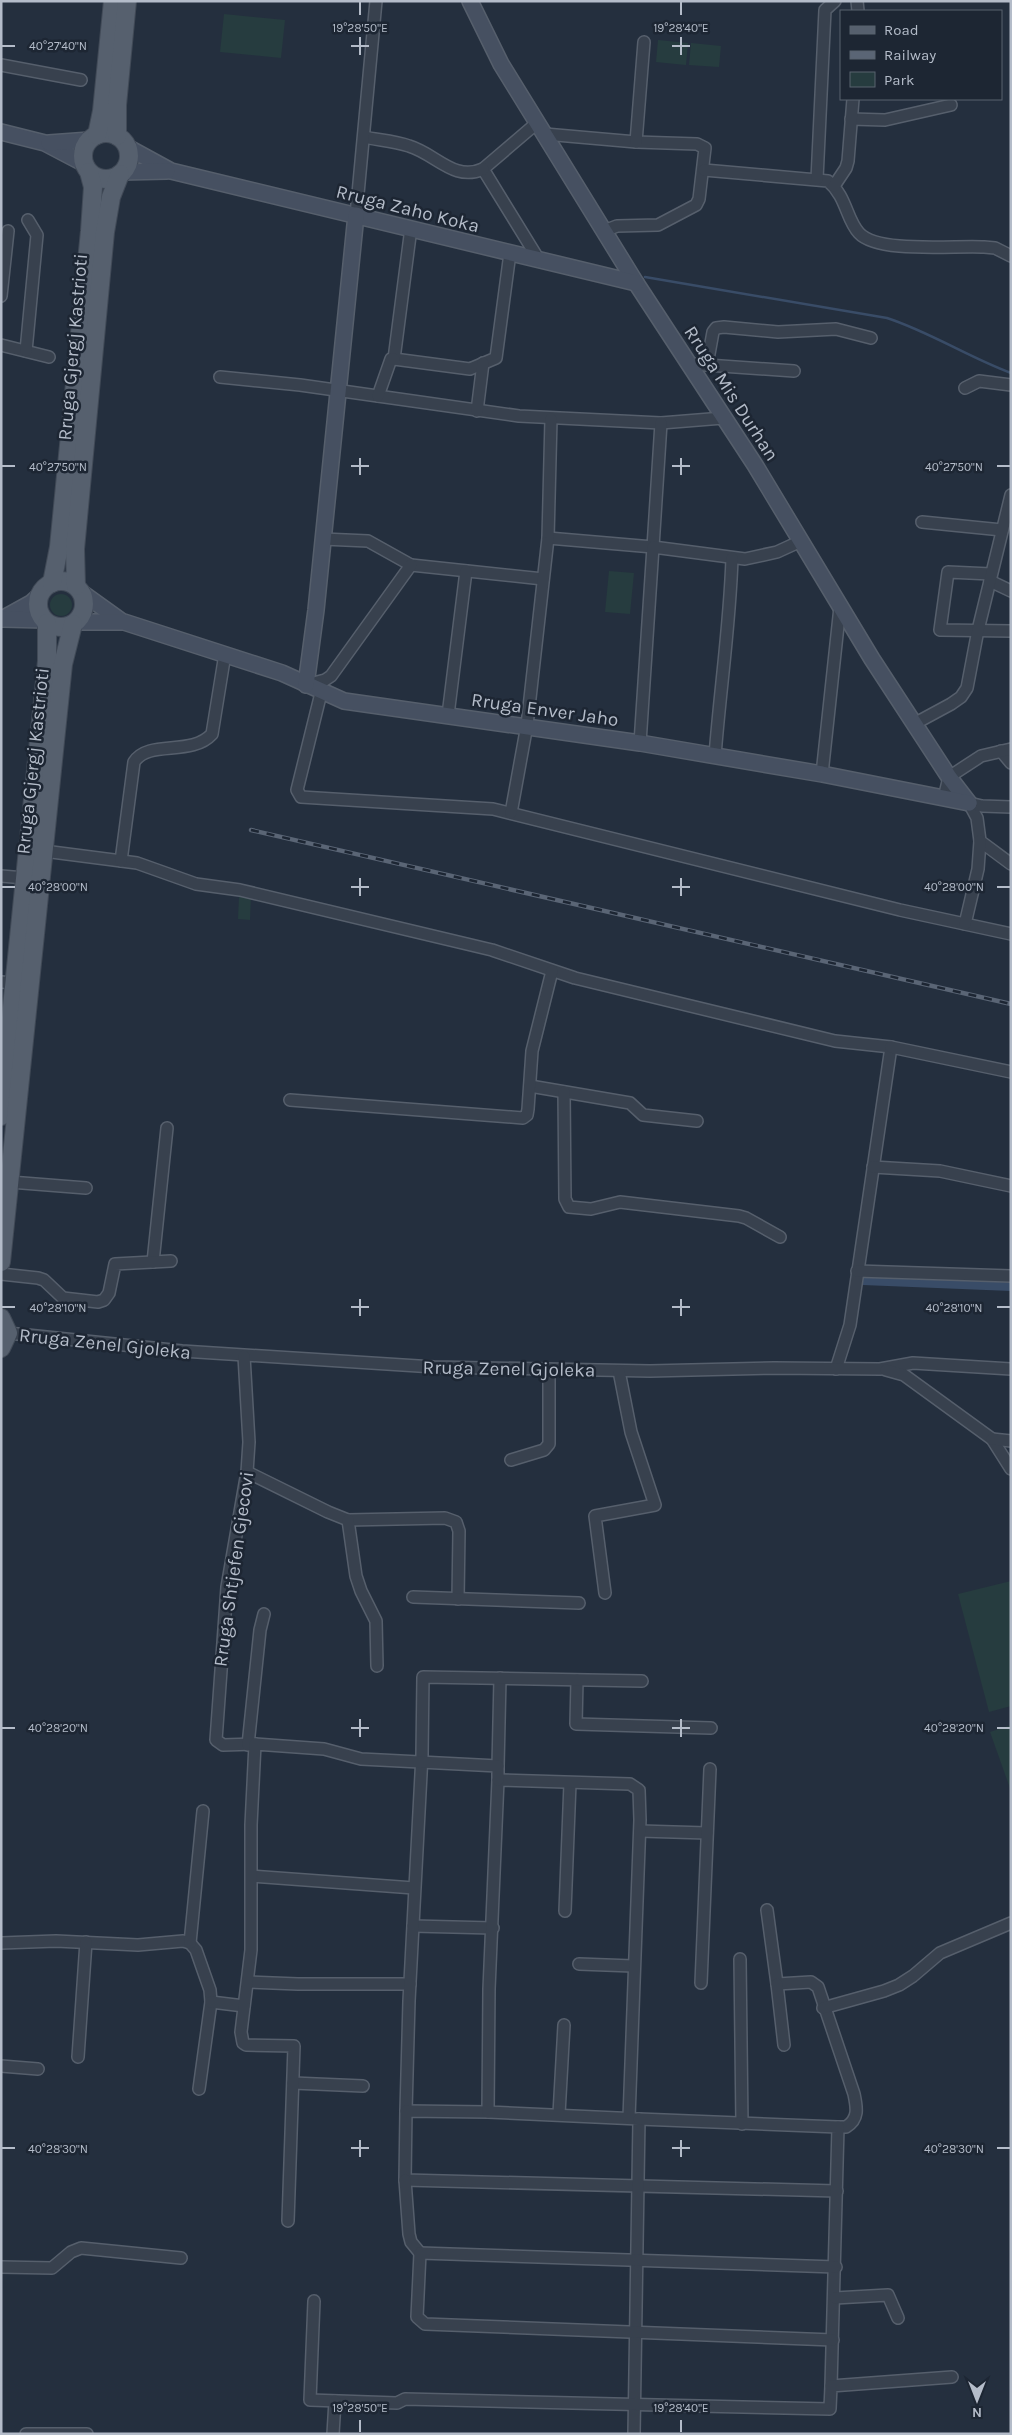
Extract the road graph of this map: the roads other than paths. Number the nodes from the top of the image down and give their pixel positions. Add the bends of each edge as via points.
1 (113, 1) edge
2 (127, 1) edge
3 (376, 1) edge
4 (470, 1) edge
5 (835, 1) edge
6 (644, 42) dead end
7 (1, 65) edge
8 (81, 80) dead end
9 (852, 100) edge
10 (951, 105) dead end
11 (851, 119) junction
12 (541, 128) junction
13 (1, 132) edge
14 (94, 137) junction
15 (364, 137) junction
16 (122, 142) junction
17 (636, 142) junction
18 (45, 143) junction
19 (87, 168) junction
20 (483, 169) junction
21 (704, 170) junction
22 (171, 171) junction
23 (121, 174) junction
24 (817, 178) junction
25 (834, 186) junction
26 (356, 215) junction
27 (28, 220) dead end
28 (411, 228) junction
29 (8, 231) dead end
30 (604, 231) junction
31 (510, 254) junction
32 (1011, 256) edge
33 (538, 260) junction
34 (636, 283) junction
35 (1, 296) edge
36 (871, 338) dead end
37 (1, 345) edge
38 (26, 351) junction
39 (49, 357) dead end
40 (394, 359) junction
41 (483, 363) junction
42 (689, 364) junction
43 (707, 365) junction
44 (794, 371) dead end
45 (220, 377) dead end
46 (1011, 385) edge
47 (964, 388) dead end
48 (338, 391) junction
49 (378, 396) junction
50 (477, 411) junction
51 (723, 418) junction
52 (551, 419) junction
53 (661, 423) junction
54 (1011, 495) edge
55 (922, 522) dead end
56 (1002, 530) junction
57 (548, 538) junction
58 (323, 539) junction
59 (801, 541) junction
60 (652, 547) junction
61 (732, 558) junction
62 (411, 566) junction
63 (466, 571) junction
64 (991, 577) junction
65 (543, 579) junction
66 (46, 589) junction
67 (78, 589) junction
68 (1011, 591) edge
69 (840, 607) junction
70 (2, 619) edge
71 (45, 622) junction
72 (124, 622) junction
73 (75, 623) junction
74 (978, 630) junction
75 (1011, 631) edge
76 (225, 654) junction
77 (306, 685) junction
78 (321, 693) junction
79 (448, 715) junction
80 (914, 724) junction
81 (527, 725) junction
82 (640, 743) junction
83 (1006, 750) edge
84 (715, 756) junction
85 (1011, 763) edge
86 (822, 774) junction
87 (949, 777) junction
88 (944, 798) junction
89 (969, 803) junction
90 (1011, 807) edge
91 (511, 813) junction
92 (980, 841) junction
93 (44, 851) junction
94 (121, 860) junction
95 (1011, 864) edge
96 (1, 876) edge
97 (25, 878) junction
98 (965, 924) junction
99 (1011, 934) edge
100 (552, 971) junction
101 (8, 982) edge
102 (891, 1047) junction
103 (1011, 1072) edge
104 (530, 1086) junction
105 (564, 1092) junction
106 (290, 1100) dead end
107 (1, 1116) edge
108 (697, 1121) dead end
109 (167, 1128) dead end
110 (873, 1166) junction
111 (10, 1182) junction
112 (1011, 1186) edge
113 (86, 1188) dead end
114 (780, 1237) dead end
115 (171, 1260) dead end
116 (1, 1262) edge
117 (153, 1262) junction
118 (857, 1271) junction
119 (1, 1274) edge
120 (1011, 1276) edge
121 (3, 1326) edge
122 (244, 1356) junction
123 (836, 1369) junction
124 (880, 1369) junction
125 (1011, 1369) edge
126 (549, 1370) junction
127 (619, 1371) junction
128 (992, 1440) junction
129 (1011, 1442) edge
130 (511, 1460) dead end
131 (1011, 1469) edge
132 (247, 1472) junction
133 (348, 1520) junction
134 (605, 1593) dead end
135 (413, 1597) dead end
136 (458, 1599) junction
137 (579, 1603) dead end
138 (264, 1614) dead end
139 (377, 1666) dead end
140 (500, 1678) junction
141 (577, 1680) junction
142 (642, 1681) dead end
143 (711, 1728) dead end
144 (252, 1745) junction
145 (421, 1763) junction
146 (498, 1766) junction
147 (710, 1769) dead end
148 (498, 1780) junction
149 (570, 1783) junction
150 (203, 1811) dead end
151 (640, 1831) junction
152 (707, 1833) junction
153 (252, 1876) junction
154 (414, 1888) junction
155 (767, 1910) dead end
156 (565, 1911) dead end
157 (1011, 1924) edge
158 (413, 1926) junction
159 (493, 1928) junction
160 (86, 1942) junction
161 (190, 1942) junction
162 (1, 1943) edge
163 (740, 1959) dead end
164 (580, 1964) dead end
165 (634, 1966) junction
166 (248, 1982) junction
167 (701, 1983) dead end
168 (410, 1984) junction
169 (777, 1984) junction
170 (211, 2002) junction
171 (244, 2006) junction
172 (832, 2006) junction
173 (564, 2025) dead end
174 (784, 2045) dead end
175 (78, 2057) dead end
176 (1, 2066) edge
177 (38, 2069) dead end
178 (293, 2084) junction
179 (363, 2086) dead end
180 (199, 2089) dead end
181 (406, 2111) junction
182 (488, 2112) junction
183 (559, 2114) junction
184 (634, 2118) junction
185 (742, 2124) junction
186 (838, 2127) junction
187 (405, 2180) junction
188 (639, 2186) junction
189 (837, 2191) junction
190 (288, 2220) dead end
191 (420, 2253) junction
192 (181, 2258) dead end
193 (637, 2262) junction
194 (1, 2267) edge
195 (836, 2267) junction
196 (834, 2298) junction
197 (314, 2301) dead end
198 (898, 2318) dead end
199 (635, 2332) junction
200 (833, 2340) junction
201 (952, 2377) dead end
202 (831, 2386) junction
203 (335, 2401) junction
204 (634, 2403) junction
205 (26, 2434) edge
206 (87, 2434) edge
207 (333, 2434) edge
208 (634, 2434) edge

1 - 14 main road via 102,111
2 - 16 main road via 117,105
3 - 15 street
4 - 12 street, Rruga Mis Durhan via 500,64
5 - 24 street via 825,10
6 - 17 street
7 - 8 street
9 - 11 street
10 - 11 street via 885,120
11 - 25 street via 848,161
12 - 17 street
12 - 20 street
12 - 30 street, Rruga Mis Durhan
13 - 18 street
14 - 16 main road via 110,133
14 - 18 street
14 - 19 main road via 84,151
15 - 20 street via 409,146 455,171 475,173
15 - 26 street
16 - 22 street
16 - 23 main road via 128,161
17 - 21 street via 702,145 705,148
18 - 19 street
19 - 23 main road via 97,177 106,179
19 - 66 main road, Rruga Gjergj Kastrioti via 93,187 90,231 59,547
20 - 33 street
21 - 24 street
21 - 30 street via 696,205 658,225 617,226
22 - 23 street
22 - 26 street, Rruga Zaho Koka
23 - 67 main road, Rruga Gjergj Kastrioti via 111,198 105,232 74,549
24 - 25 street
25 - 32 street via 846,203 859,234 880,244 984,246
26 - 28 street, Rruga Zaho Koka
26 - 48 street
27 - 38 street via 37,236
28 - 31 street, Rruga Zaho Koka
28 - 40 street
29 - 35 street
30 - 34 street, Rruga Mis Durhan
31 - 33 street, Rruga Zaho Koka
31 - 41 street via 496,358
33 - 34 street, Rruga Zaho Koka
34 - 42 street, Rruga Mis Durhan
36 - 43 street via 836,329 778,332 716,328
37 - 38 street
38 - 39 street
40 - 41 street via 470,369
40 - 49 street via 391,359
41 - 50 street
42 - 43 street
42 - 51 street, Rruga Mis Durhan
43 - 44 street
45 - 48 street
46 - 47 street via 979,381
48 - 49 street
48 - 58 street
49 - 50 street
50 - 52 street
51 - 53 street
51 - 59 street, Rruga Mis Durhan
52 - 53 street
52 - 57 street
53 - 60 street
54 - 56 street
55 - 56 street
56 - 64 street
57 - 60 street
57 - 65 street
58 - 62 street via 368,541
58 - 77 street
59 - 61 street via 762,557
59 - 69 street, Rruga Mis Durhan
60 - 61 street
60 - 82 street
61 - 84 street
62 - 63 street
62 - 77 street via 331,676
63 - 65 street
63 - 79 street
64 - 68 street
64 - 74 street
64 - 74 street via 948,572 940,630
65 - 81 street
66 - 67 main road via 64,581
66 - 70 street via 31,603
66 - 71 main road via 38,606
67 - 72 street
67 - 73 main road via 84,608
69 - 80 street, Rruga Mis Durhan
69 - 86 street
70 - 71 street
71 - 73 main road via 60,628
71 - 97 main road, Rruga Gjergj Kastrioti via 47,662
72 - 73 street
72 - 76 street, Rruga Enver Jaho
73 - 93 main road, Rruga Gjergj Kastrioti via 63,664
74 - 75 street
74 - 80 street via 969,679 961,697
76 - 77 street, Rruga Enver Jaho via 282,673
76 - 94 street via 212,734 208,739 192,746 148,752 134,762
77 - 78 street, Rruga Enver Jaho
78 - 79 street, Rruga Enver Jaho via 356,704
78 - 91 street via 297,790 301,797 493,809
79 - 81 street, Rruga Enver Jaho
80 - 87 street, Rruga Mis Durhan
81 - 82 street, Rruga Enver Jaho
81 - 91 street
82 - 84 street, Rruga Enver Jaho
83 - 85 street
83 - 87 street via 981,756
84 - 86 street, Rruga Enver Jaho
86 - 88 street, Rruga Enver Jaho
87 - 88 street
87 - 89 street, Rruga Mis Durhan
88 - 89 street, Rruga Enver Jaho
89 - 90 street
89 - 92 street via 977,818
91 - 98 street
92 - 95 street
92 - 98 street via 978,869
93 - 94 street
93 - 111 main road, Rruga Gjergj Kastrioti
94 - 100 street via 151,866 196,884 240,890 492,950
96 - 97 street
97 - 101 main road, Rruga Gjergj Kastrioti
98 - 99 street
100 - 102 street via 835,1041
100 - 104 street via 532,1050
101 - 107 main road, Rruga Gjergj Kastrioti
102 - 103 street
102 - 110 street
104 - 105 street
104 - 106 street via 527,1115 517,1118
105 - 108 street via 630,1103 643,1115
105 - 114 street via 566,1199 569,1207 591,1209 620,1202 739,1216
109 - 117 street
110 - 112 street via 940,1171
110 - 118 street
111 - 113 street
111 - 116 main road, Rruga Gjergj Kastrioti
115 - 117 street
117 - 119 street via 115,1264 109,1293 98,1302 63,1298 38,1278
118 - 120 street
118 - 123 street via 850,1325
121 - 122 street, Rruga Zenel Gjoleka
122 - 126 street, Rruga Zenel Gjoleka
122 - 132 street, Rruga Shtjefen Gjecovi via 249,1442
123 - 124 street, Rruga Zenel Gjoleka
123 - 127 street, Rruga Zenel Gjoleka
124 - 125 street, Rruga Zenel Gjoleka via 913,1363
124 - 128 street via 904,1375
126 - 127 street, Rruga Zenel Gjoleka
126 - 130 street via 549,1444 544,1450
127 - 134 street via 631,1432 655,1505 595,1516
128 - 129 street
128 - 131 street
132 - 133 street
132 - 144 street, Rruga Shtjefen Gjecovi via 227,1587 216,1740 222,1745
133 - 136 street via 446,1518 456,1522 459,1531
133 - 139 street via 361,1592 376,1621
135 - 136 street
136 - 137 street
138 - 144 street via 260,1630
140 - 141 street
140 - 145 street via 423,1677
140 - 146 street
141 - 142 street
141 - 143 street via 576,1724
144 - 145 street via 301,1747 339,1752 361,1759
144 - 153 street
145 - 146 street
145 - 154 street
146 - 148 street
147 - 152 street
148 - 149 street
148 - 159 street
149 - 151 street via 636,1786 640,1795
149 - 156 street
150 - 161 street
151 - 152 street
151 - 165 street
152 - 167 street
153 - 154 street
153 - 166 street
154 - 158 street
155 - 169 street
157 - 172 street via 940,1953 899,1985
158 - 159 street
158 - 168 street
159 - 182 street
160 - 161 street via 138,1945
160 - 162 street
160 - 175 street
161 - 170 street via 207,1977
163 - 185 street
164 - 165 street
165 - 184 street
166 - 168 street
166 - 171 street
168 - 181 street
169 - 172 street via 811,1982
169 - 174 street
170 - 171 street
170 - 180 street
171 - 178 street via 243,2043 294,2046
172 - 186 street via 857,2107 851,2124
173 - 183 street
176 - 177 street
178 - 179 street
178 - 190 street
181 - 182 street
181 - 187 street
182 - 183 street
183 - 184 street
184 - 185 street
184 - 188 street
185 - 186 street
186 - 189 street
187 - 188 street
187 - 191 street via 409,2234
188 - 189 street
188 - 193 street
189 - 195 street
191 - 193 street
191 - 199 street via 417,2317 425,2324
192 - 194 street via 81,2248 70,2252 52,2268
193 - 195 street
193 - 199 street
195 - 196 street
196 - 198 street via 888,2295
196 - 200 street
197 - 203 street via 310,2400
199 - 200 street
199 - 204 street
200 - 202 street
201 - 202 street
202 - 204 street via 830,2409
203 - 204 street
203 - 207 street
204 - 208 street
205 - 206 street

